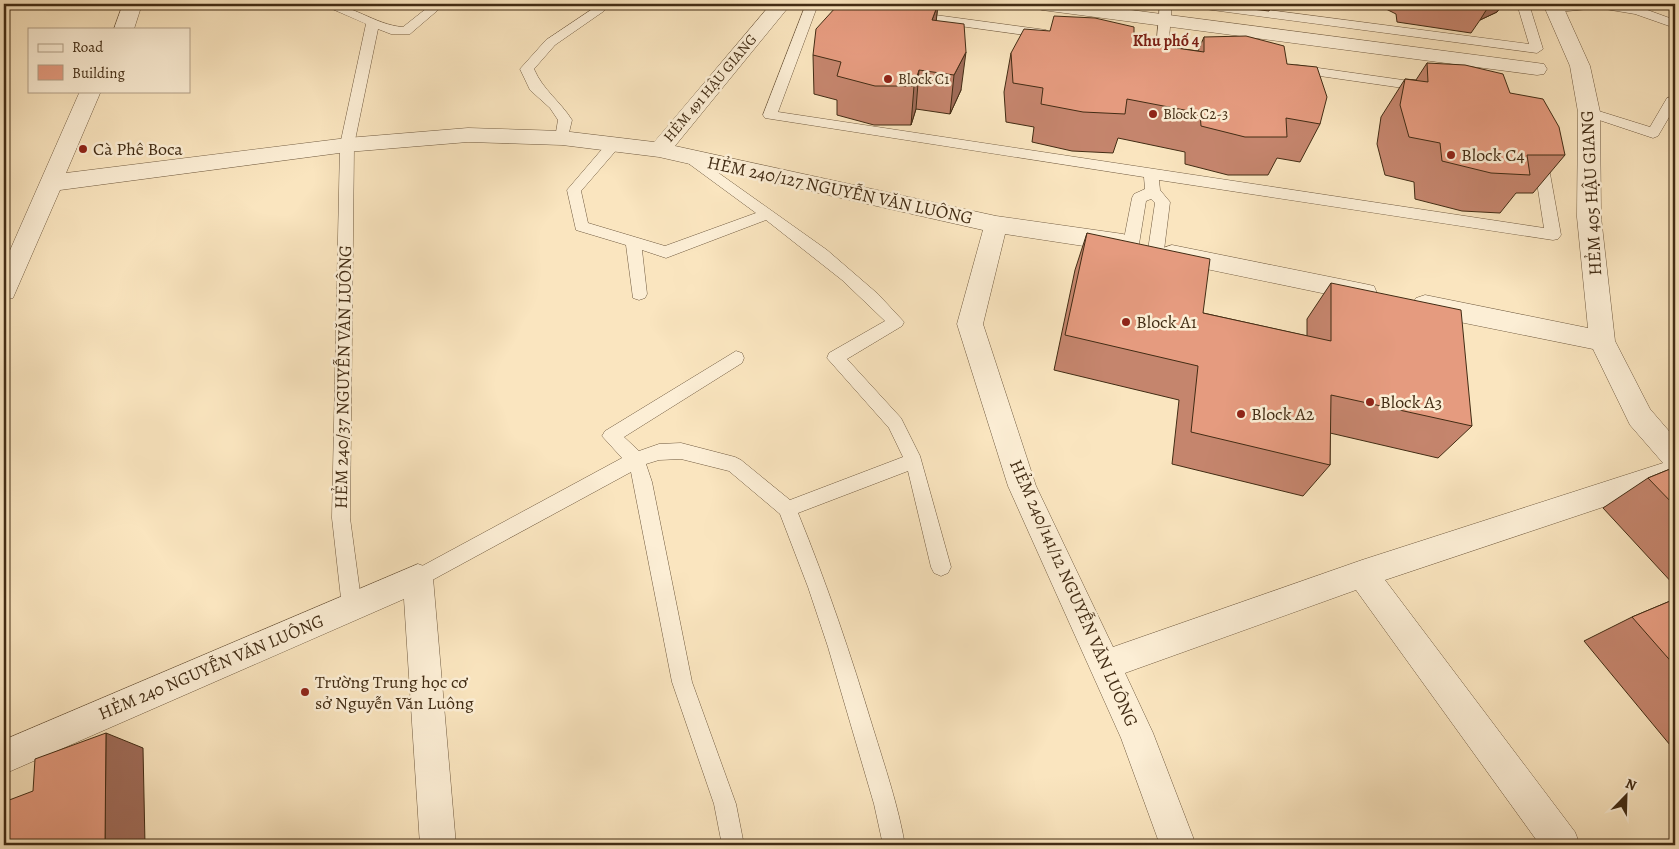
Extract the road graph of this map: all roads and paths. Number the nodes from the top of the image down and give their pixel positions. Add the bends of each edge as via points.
1 (132, 4) edge
2 (328, 4) edge
3 (439, 4) edge
4 (781, 4) edge
5 (812, 4) edge
6 (821, 4) edge
7 (1042, 4) edge
8 (1197, 4) edge
9 (1523, 4) edge
10 (1555, 6) edge
11 (600, 8) dead end
12 (1639, 8) edge
13 (1165, 12) edge
14 (373, 22) junction
15 (1675, 24) edge
16 (124, 28) edge
17 (1055, 36) edge
18 (1162, 50) edge
19 (1279, 66) edge
20 (1537, 69) dead end
21 (1434, 88) edge
22 (91, 92) edge
23 (1675, 100) edge
24 (1589, 112) junction
25 (562, 138) junction
26 (1537, 140) edge
27 (614, 144) junction
28 (347, 145) junction
29 (659, 150) junction
30 (684, 155) junction
31 (1152, 173) junction
32 (51, 183) junction
33 (1153, 192) junction
34 (768, 214) junction
35 (996, 224) junction
36 (633, 242) junction
37 (1131, 244) junction
38 (1156, 250) junction
39 (6, 280) edge
40 (639, 294) dead end
41 (1602, 341) junction
42 (736, 358) dead end
43 (1675, 457) edge
44 (636, 460) junction
45 (914, 461) junction
46 (1675, 471) edge
47 (787, 509) junction
48 (941, 567) dead end
49 (1362, 574) junction
50 (418, 578) junction
51 (352, 607) junction
52 (1104, 666) junction
53 (4, 756) edge
54 (438, 845) edge
55 (733, 845) edge
56 (894, 845) edge
57 (1178, 845) edge
58 (1562, 845) edge

1 - 16 street
2 - 14 lane
3 - 14 lane via 406,31 391,30
4 - 29 street, HẺM 491 HẬU GIANG
5 - 31 lane via 770,115
6 - 17 lane
7 - 13 street
8 - 9 lane via 1536,49
10 - 12 lane via 1599,4
10 - 24 street, HẺM 405 HẬU GIANG via 1580,66
11 - 25 lane via 538,53 527,69 536,87 564,120
12 - 15 lane
13 - 18 lane
13 - 20 street
14 - 28 lane, HẺM 240/37 NGUYỄN VĂN LUÔNG
19 - 21 lane
22 - 32 street
23 - 24 lane via 1653,133
24 - 41 street, HẺM 405 HẬU GIANG via 1589,217
25 - 27 street
25 - 28 street via 468,135
26 - 31 lane via 1553,235
27 - 29 street
27 - 36 lane via 574,190 581,226
28 - 32 street
28 - 51 lane, HẺM 240/37 NGUYỄN VĂN LUÔNG via 341,518
29 - 30 street, HẺM 240/127 NGUYỄN VĂN LUÔNG
30 - 34 lane, HẺM 240/127 NGUYỄN VĂN LUÔNG
30 - 35 street, HẺM 240/127 NGUYỄN VĂN LUÔNG
31 - 33 lane
32 - 39 street
33 - 37 lane via 1139,198
33 - 38 lane via 1163,202
34 - 36 lane via 666,252
34 - 45 lane, HẺM 240/127 NGUYỄN VĂN LUÔNG via 872,296 896,322 836,358 895,423
35 - 37 street, HẺM 240/127 NGUYỄN VĂN LUÔNG
35 - 52 street, HẺM 240/141/12 NGUYỄN VĂN LUÔNG via 970,324 1022,486
36 - 40 lane
37 - 38 street, HẺM 240/127 NGUYỄN VĂN LUÔNG
38 - 41 street, HẺM 240/127 NGUYỄN VĂN LUÔNG
41 - 43 street, HẺM 405 HẬU GIANG via 1640,417
42 - 44 lane via 611,436
44 - 47 lane, HẺM 240 NGUYỄN VĂN LUÔNG via 659,452 681,451 735,465
44 - 50 lane, HẺM 240 NGUYỄN VĂN LUÔNG
44 - 55 lane via 644,482 682,682 725,804
45 - 47 lane
45 - 48 lane, HẺM 240/127 NGUYỄN VĂN LUÔNG
46 - 49 street
47 - 56 lane via 838,647
49 - 52 street
49 - 58 street
50 - 51 street, HẺM 240 NGUYỄN VĂN LUÔNG
50 - 54 street
51 - 53 street, HẺM 240 NGUYỄN VĂN LUÔNG
52 - 57 street, HẺM 240/141/12 NGUYỄN VĂN LUÔNG via 1136,733

